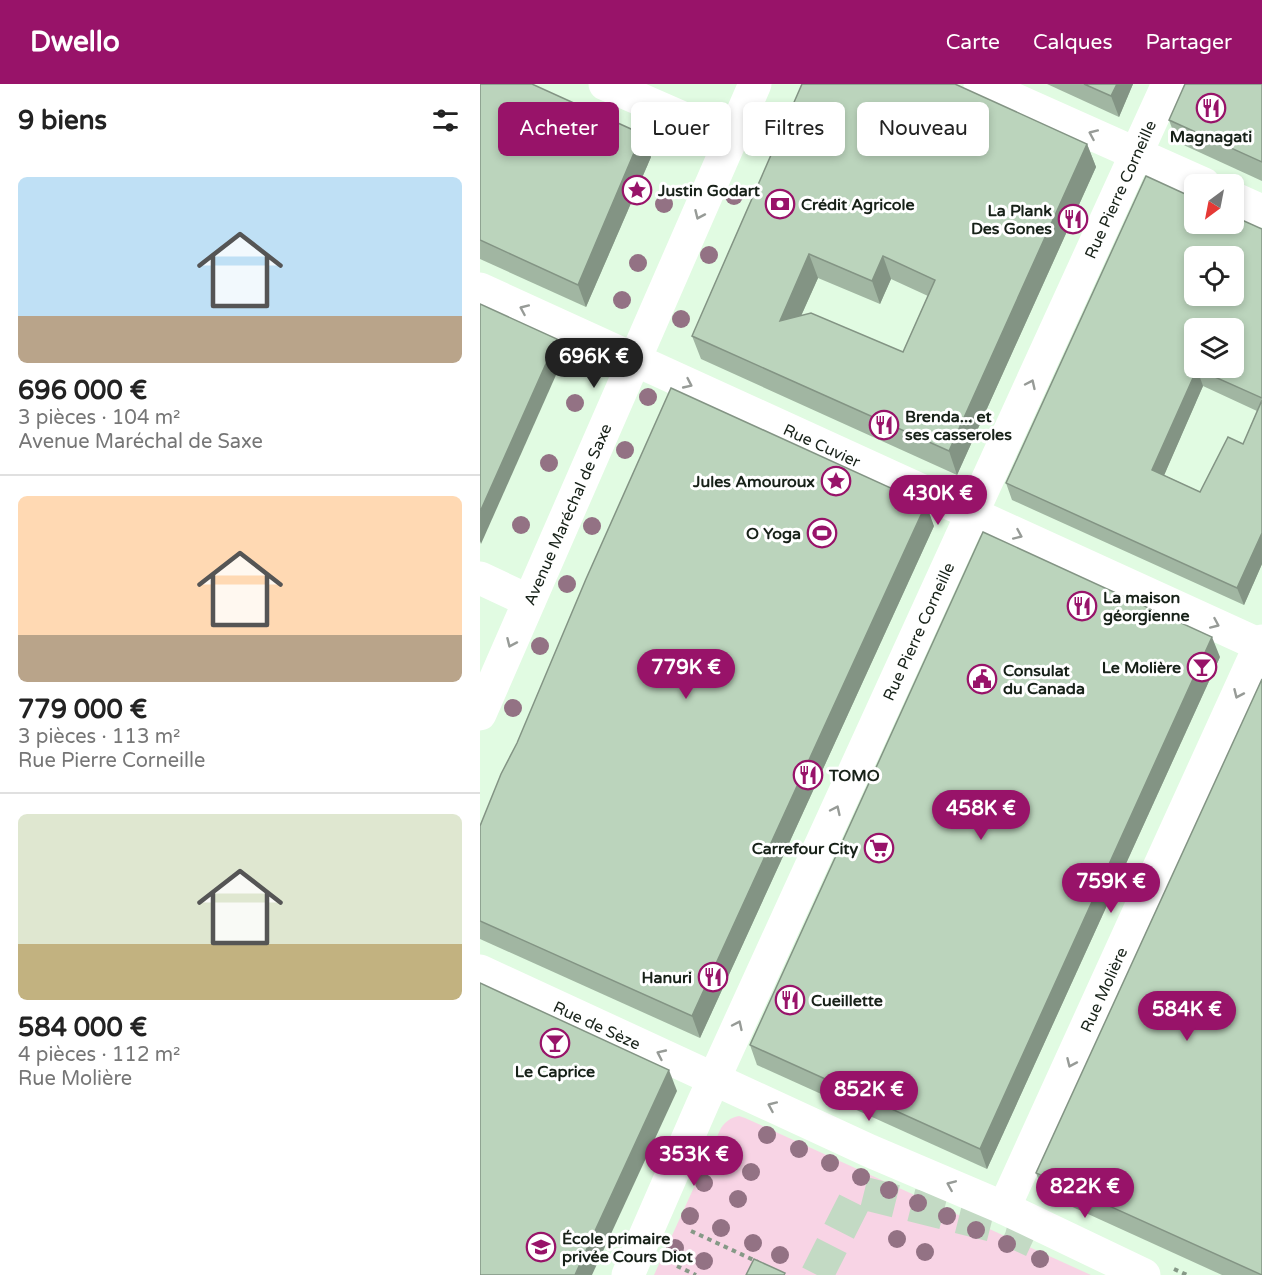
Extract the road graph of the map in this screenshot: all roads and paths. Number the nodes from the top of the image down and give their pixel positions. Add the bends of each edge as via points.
1 (605, 84) edge
2 (755, 84) edge
3 (981, 84) edge
4 (1167, 84) edge
5 (646, 102) edge
6 (731, 139) edge
7 (1136, 153) junction
8 (724, 156) edge
9 (1184, 175) edge
10 (1244, 203) edge
11 (1262, 211) edge
12 (480, 289) edge
13 (635, 360) junction
14 (972, 514) junction
15 (480, 578) edge
16 (529, 601) junction
17 (1261, 644) edge
18 (480, 714) edge
19 (480, 971) edge
20 (714, 1079) junction
21 (1004, 1208) junction
22 (691, 1231) dead end
23 (1033, 1241) tunnel mouth
24 (755, 1261) junction
25 (677, 1266) dead end
26 (765, 1266) edge
27 (752, 1268) edge
28 (628, 1275) edge
29 (696, 1275) edge
30 (1108, 1275) edge
31 (1144, 1275) edge

1 - 5 street
2 - 6 street, Avenue Maréchal de Saxe
7 -> 3 street
4 - 7 street, Rue Pierre Corneille
7 - 9 street
14 -> 7 street, Rue Pierre Corneille
8 -> 13 street, Avenue Maréchal de Saxe
10 - 11 street
13 -> 12 street, Rue Cuvier
13 -> 14 street, Rue Cuvier
13 - 16 street, Avenue Maréchal de Saxe
14 -> 17 street, Rue Cuvier
20 -> 14 street, Rue Pierre Corneille
15 - 16 street
16 -> 18 street, Avenue Maréchal de Saxe
17 -> 21 street, Rue Molière
20 -> 19 street, Rue de Sèze
21 -> 20 street, Rue de Sèze
20 - 28 street, Rue Pierre Corneille
21 - 31 street, Rue de Sèze
22 - 24 path
23 - 30 street
24 - 26 path
24 - 27 path
25 - 29 path

